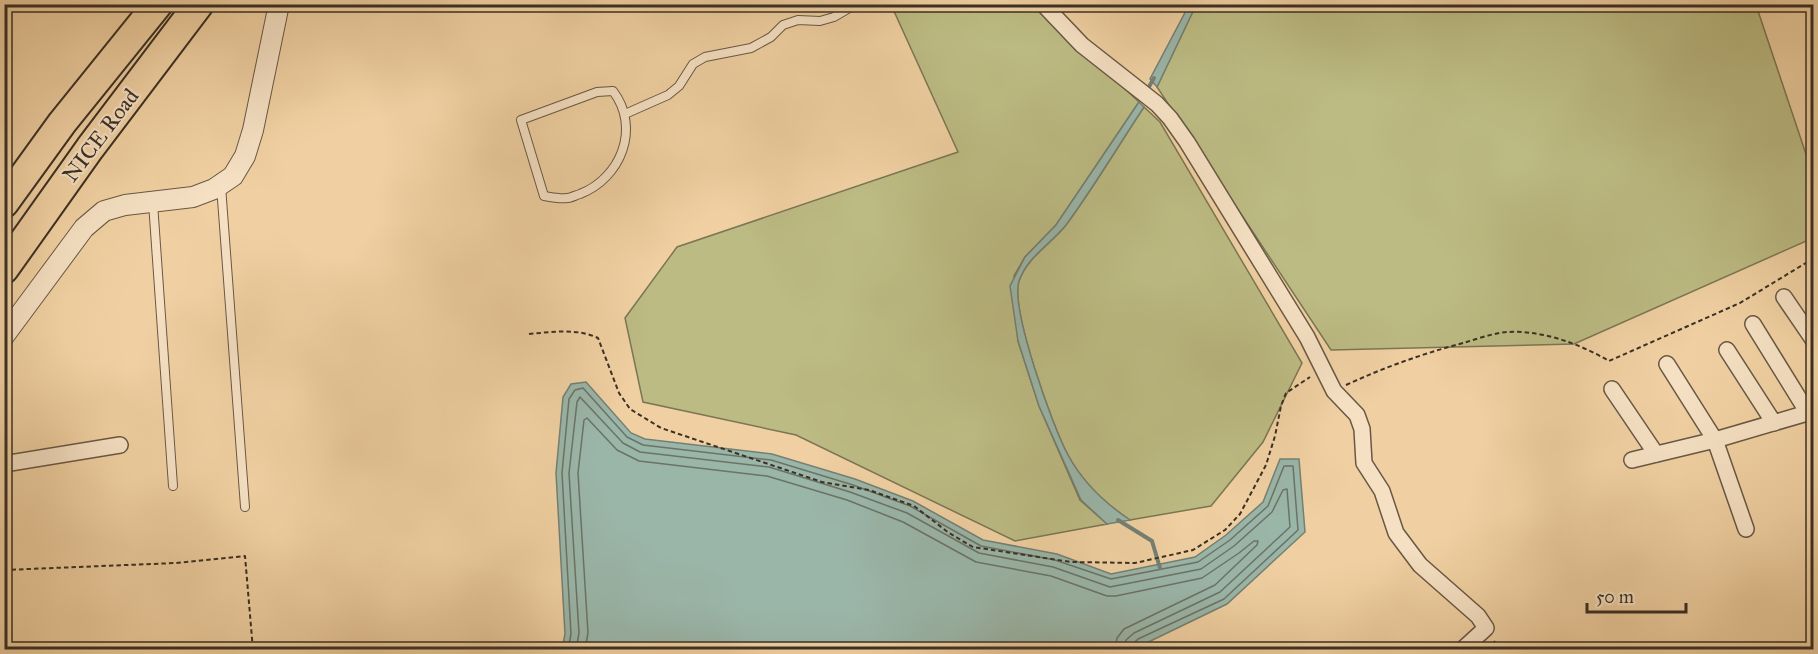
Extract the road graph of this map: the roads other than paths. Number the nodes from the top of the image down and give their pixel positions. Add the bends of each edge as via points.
1 (158, 4) edge
2 (199, 4) edge
3 (279, 4) edge
4 (856, 4) edge
5 (1043, 4) edge
6 (625, 114) junction
7 (221, 184) junction
8 (153, 202) junction
9 (4, 203) edge
10 (4, 269) edge
11 (1784, 297) dead end
12 (1754, 324) dead end
13 (4, 336) edge
14 (1814, 341) edge
15 (1727, 350) dead end
16 (1667, 364) dead end
17 (1612, 389) dead end
18 (1811, 412) edge
19 (1774, 423) junction
20 (1715, 440) junction
21 (120, 445) dead end
22 (1656, 454) junction
23 (1632, 460) dead end
24 (4, 464) edge
25 (173, 486) dead end
26 (245, 507) dead end
27 (1746, 529) dead end
28 (1462, 650) edge

1 - 9 highway, NICE Road via 62,123
2 - 10 highway, NICE Road
3 - 7 street via 245,156 233,176
4 - 6 lane via 834,17 798,20 783,26 751,48 705,57 693,64 668,95
5 - 28 street via 1082,45 1170,118 1309,339 1316,367 1357,415 1364,463 1382,491 1396,533 1420,565 1478,616 1486,628
6 - 6 lane via 614,91 597,92 520,120 544,196 568,199 596,188 609,176 624,149
7 - 8 street via 193,197
7 - 26 lane
8 - 13 street via 105,212 84,228
8 - 25 lane
11 - 14 street
12 - 18 street
15 - 19 street
16 - 20 street
17 - 22 street
18 - 19 street
19 - 20 street
20 - 22 street
20 - 27 street
21 - 24 street
22 - 23 street

